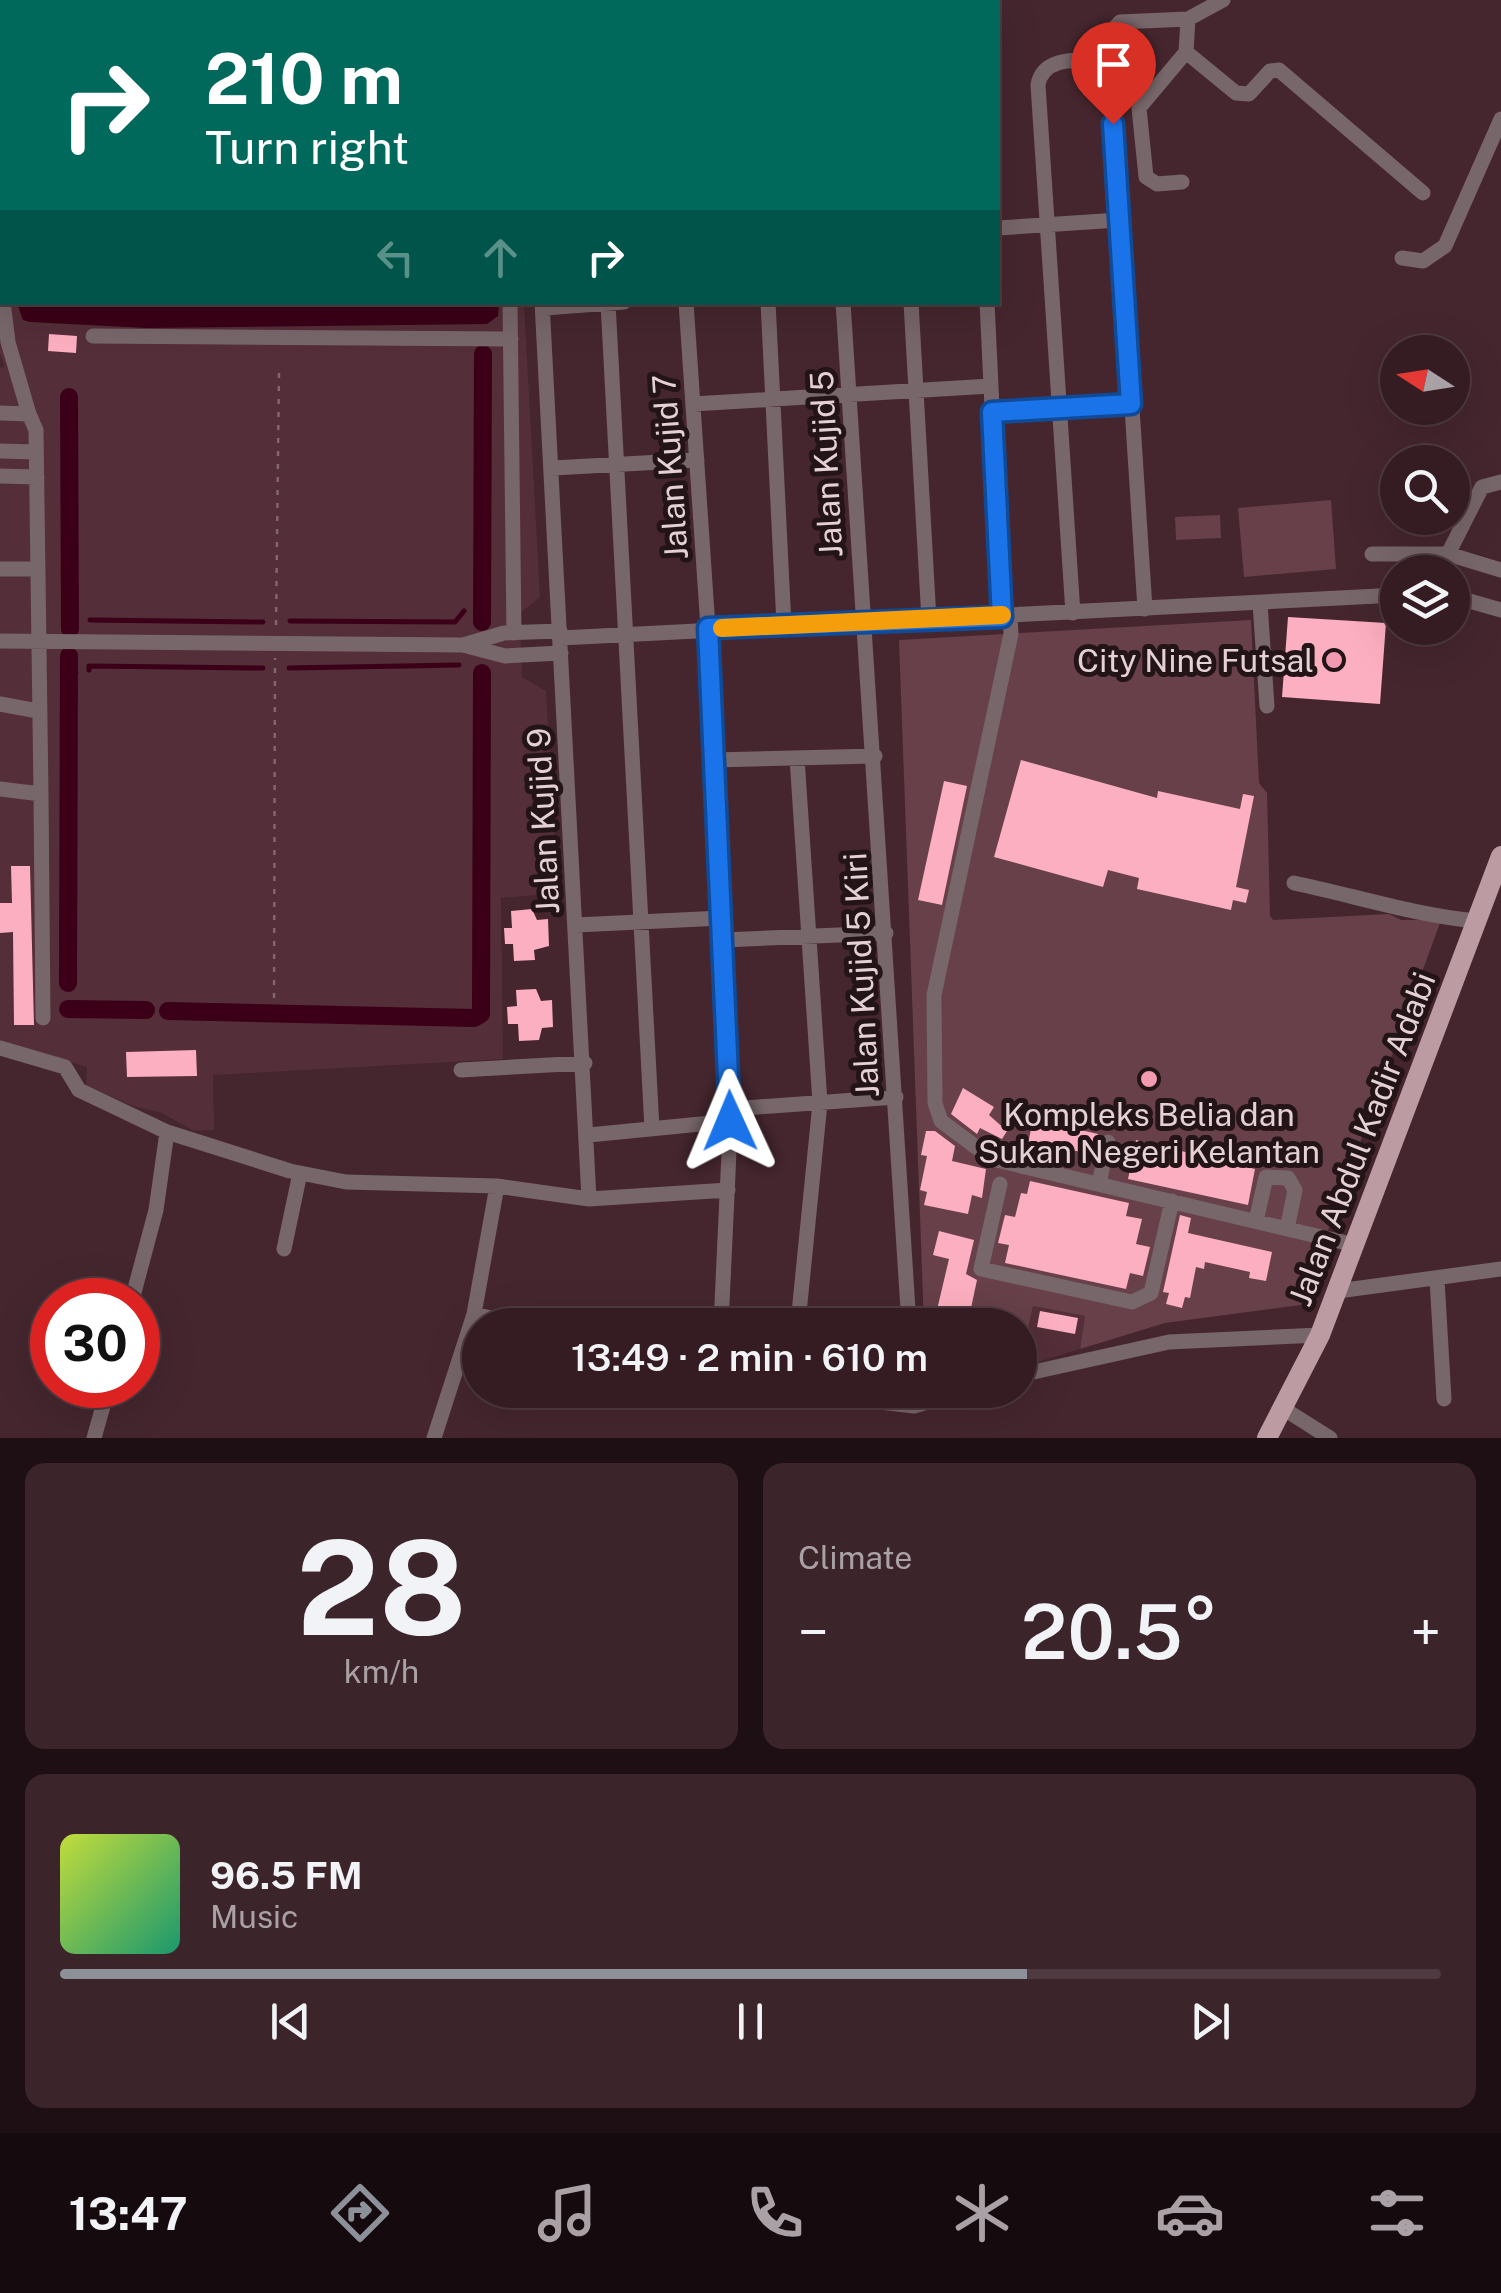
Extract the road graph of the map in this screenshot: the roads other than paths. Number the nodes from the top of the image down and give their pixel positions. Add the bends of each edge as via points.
1 (1223, 0) edge
2 (1188, 20) junction
3 (1186, 52) junction
4 (1109, 59) junction
5 (1501, 119) edge
6 (1182, 182) dead end
7 (1423, 193) dead end
8 (1119, 220) junction
9 (1047, 225) junction
10 (1000, 228) edge
11 (1402, 258) dead end
12 (3, 305) edge
13 (510, 305) edge
14 (544, 305) edge
15 (608, 305) edge
16 (686, 305) edge
17 (768, 305) edge
18 (843, 305) edge
19 (910, 305) edge
20 (987, 305) edge
21 (93, 336) dead end
22 (511, 339) junction
23 (991, 386) junction
24 (916, 390) junction
25 (850, 392) junction
26 (773, 398) junction
27 (693, 404) junction
28 (1131, 404) junction
29 (1060, 408) junction
30 (992, 412) junction
31 (0, 413) edge
32 (30, 414) junction
33 (0, 451) edge
34 (36, 452) junction
35 (697, 460) junction
36 (616, 465) junction
37 (553, 468) junction
38 (0, 476) edge
39 (37, 477) junction
40 (1501, 482) edge
41 (1372, 554) dead end
42 (1448, 554) junction
43 (0, 569) edge
44 (38, 569) junction
45 (1496, 569) edge
46 (1380, 597) edge
47 (1470, 601) edge
48 (1260, 603) junction
49 (1144, 609) junction
50 (1501, 610) edge
51 (1073, 612) junction
52 (1006, 617) junction
53 (929, 620) junction
54 (863, 622) junction
55 (784, 626) junction
56 (708, 628) junction
57 (514, 633) junction
58 (626, 634) junction
59 (561, 640) junction
60 (0, 641) edge
61 (39, 642) junction
62 (463, 645) junction
63 (0, 704) edge
64 (1267, 706) dead end
65 (38, 711) junction
66 (876, 756) junction
67 (797, 758) junction
68 (714, 760) junction
69 (0, 789) edge
70 (41, 794) junction
71 (1501, 858) edge
72 (1294, 884) dead end
73 (722, 918) junction
74 (1477, 921) junction
75 (641, 922) junction
76 (576, 925) junction
77 (886, 933) junction
78 (809, 936) junction
79 (723, 940) junction
80 (43, 1018) dead end
81 (0, 1048) edge
82 (584, 1062) junction
83 (461, 1070) dead end
84 (896, 1097) junction
85 (820, 1103) junction
86 (731, 1115) junction
87 (652, 1129) junction
88 (167, 1132) junction
89 (590, 1134) junction
90 (1108, 1142) dead end
91 (300, 1173) junction
92 (1000, 1184) dead end
93 (1099, 1184) junction
94 (497, 1186) junction
95 (728, 1190) junction
96 (590, 1199) junction
97 (1172, 1201) junction
98 (1256, 1221) junction
99 (1286, 1228) junction
100 (1355, 1245) junction
101 (284, 1250) dead end
102 (1500, 1270) edge
103 (138, 1278) edge
104 (1437, 1279) junction
105 (1501, 1289) edge
106 (1338, 1291) junction
107 (475, 1308) edge
108 (722, 1308) edge
109 (800, 1308) edge
110 (908, 1308) edge
111 (1320, 1335) junction
112 (462, 1351) edge
113 (1037, 1371) edge
114 (1444, 1398) dead end
115 (102, 1408) edge
116 (1284, 1408) junction
117 (1326, 1437) edge
118 (94, 1438) edge
119 (434, 1438) edge
120 (1267, 1438) edge

1 - 2 street
2 - 3 street
2 - 4 street via 1120,22 1108,36
3 - 6 street via 1139,108 1146,177 1157,184
3 - 7 street via 1240,95 1270,70 1283,72
4 - 8 street
4 - 9 street via 1051,64 1038,79
5 - 11 street via 1445,246 1424,261
8 - 9 street
8 - 28 street
9 - 10 street
9 - 29 street
12 - 32 street
13 - 22 street
14 - 37 street, Jalan Kujid 9
15 - 36 street
16 - 27 street, Jalan Kujid 7
17 - 26 street
18 - 25 street, Jalan Kujid 5
19 - 24 street
20 - 23 street
21 - 22 street
22 - 57 street
23 - 24 street
23 - 30 street
24 - 25 street
24 - 53 street
25 - 26 street
25 - 54 street, Jalan Kujid 5
26 - 27 street
26 - 55 street
27 - 35 street, Jalan Kujid 7
28 - 29 street
28 - 49 street
29 - 30 street
29 - 51 street
30 - 52 street
31 - 32 street
32 - 34 street
33 - 34 street
34 - 39 street
35 - 36 street
35 - 56 street, Jalan Kujid 7
36 - 37 street
36 - 58 street
37 - 59 street, Jalan Kujid 9
38 - 39 street
39 - 44 street
40 - 42 street via 1482,487
41 - 42 street
42 - 45 street
43 - 44 street
44 - 61 street
46 - 48 street
47 - 50 street
48 - 49 street
48 - 64 street
49 - 51 street
51 - 52 street
52 - 53 street
52 - 93 street via 1011,634 934,995 935,1103 941,1122 982,1156
53 - 54 street
54 - 55 street
54 - 66 street, Jalan Kujid 5 Kiri
55 - 56 street
56 - 58 street
56 - 68 street, Jalan Kujid 7
57 - 59 street
57 - 62 street
58 - 59 street
58 - 75 street
59 - 62 street via 505,656
59 - 76 street, Jalan Kujid 9
60 - 61 street
61 - 62 street
61 - 65 street
63 - 65 street
65 - 70 street
66 - 67 street
66 - 77 street, Jalan Kujid 5 Kiri
67 - 68 street
67 - 78 street
68 - 73 street, Jalan Kujid 7
69 - 70 street
70 - 80 street
71 - 74 main road, Jalan Abdul Kadir Adabi
72 - 74 street via 1416,915
73 - 75 street
73 - 79 street, Jalan Kujid 7
74 - 100 main road, Jalan Abdul Kadir Adabi
75 - 76 street
75 - 87 street
76 - 82 street, Jalan Kujid 9
77 - 78 street
77 - 84 street, Jalan Kujid 5 Kiri
78 - 79 street
78 - 85 street
79 - 86 street, Jalan Kujid 7
81 - 88 street via 65,1067 79,1090
82 - 83 street
82 - 89 street, Jalan Kujid 9
84 - 85 street
84 - 110 street, Jalan Kujid 5 Kiri
85 - 86 street
85 - 109 street
86 - 87 street
86 - 95 street, Jalan Kujid 7
87 - 89 street
88 - 91 street
88 - 103 street
89 - 96 street, Jalan Kujid 9
90 - 93 street
91 - 94 street via 346,1182
91 - 101 street
92 - 97 street via 981,1269 1132,1302 1152,1289
93 - 97 street
94 - 96 street
94 - 107 street
95 - 96 street
95 - 108 street, Jalan Kujid 7
97 - 98 street
98 - 99 street
98 - 99 street via 1266,1178 1288,1178 1295,1190
99 - 100 street
100 - 106 main road, Jalan Abdul Kadir Adabi
102 - 104 street
102 - 105 street
104 - 106 street
104 - 114 street
106 - 111 main road, Jalan Abdul Kadir Adabi
111 - 113 street via 1169,1342
111 - 116 main road, Jalan Abdul Kadir Adabi
112 - 119 street
115 - 118 street
116 - 117 street
116 - 120 main road, Jalan Abdul Kadir Adabi

